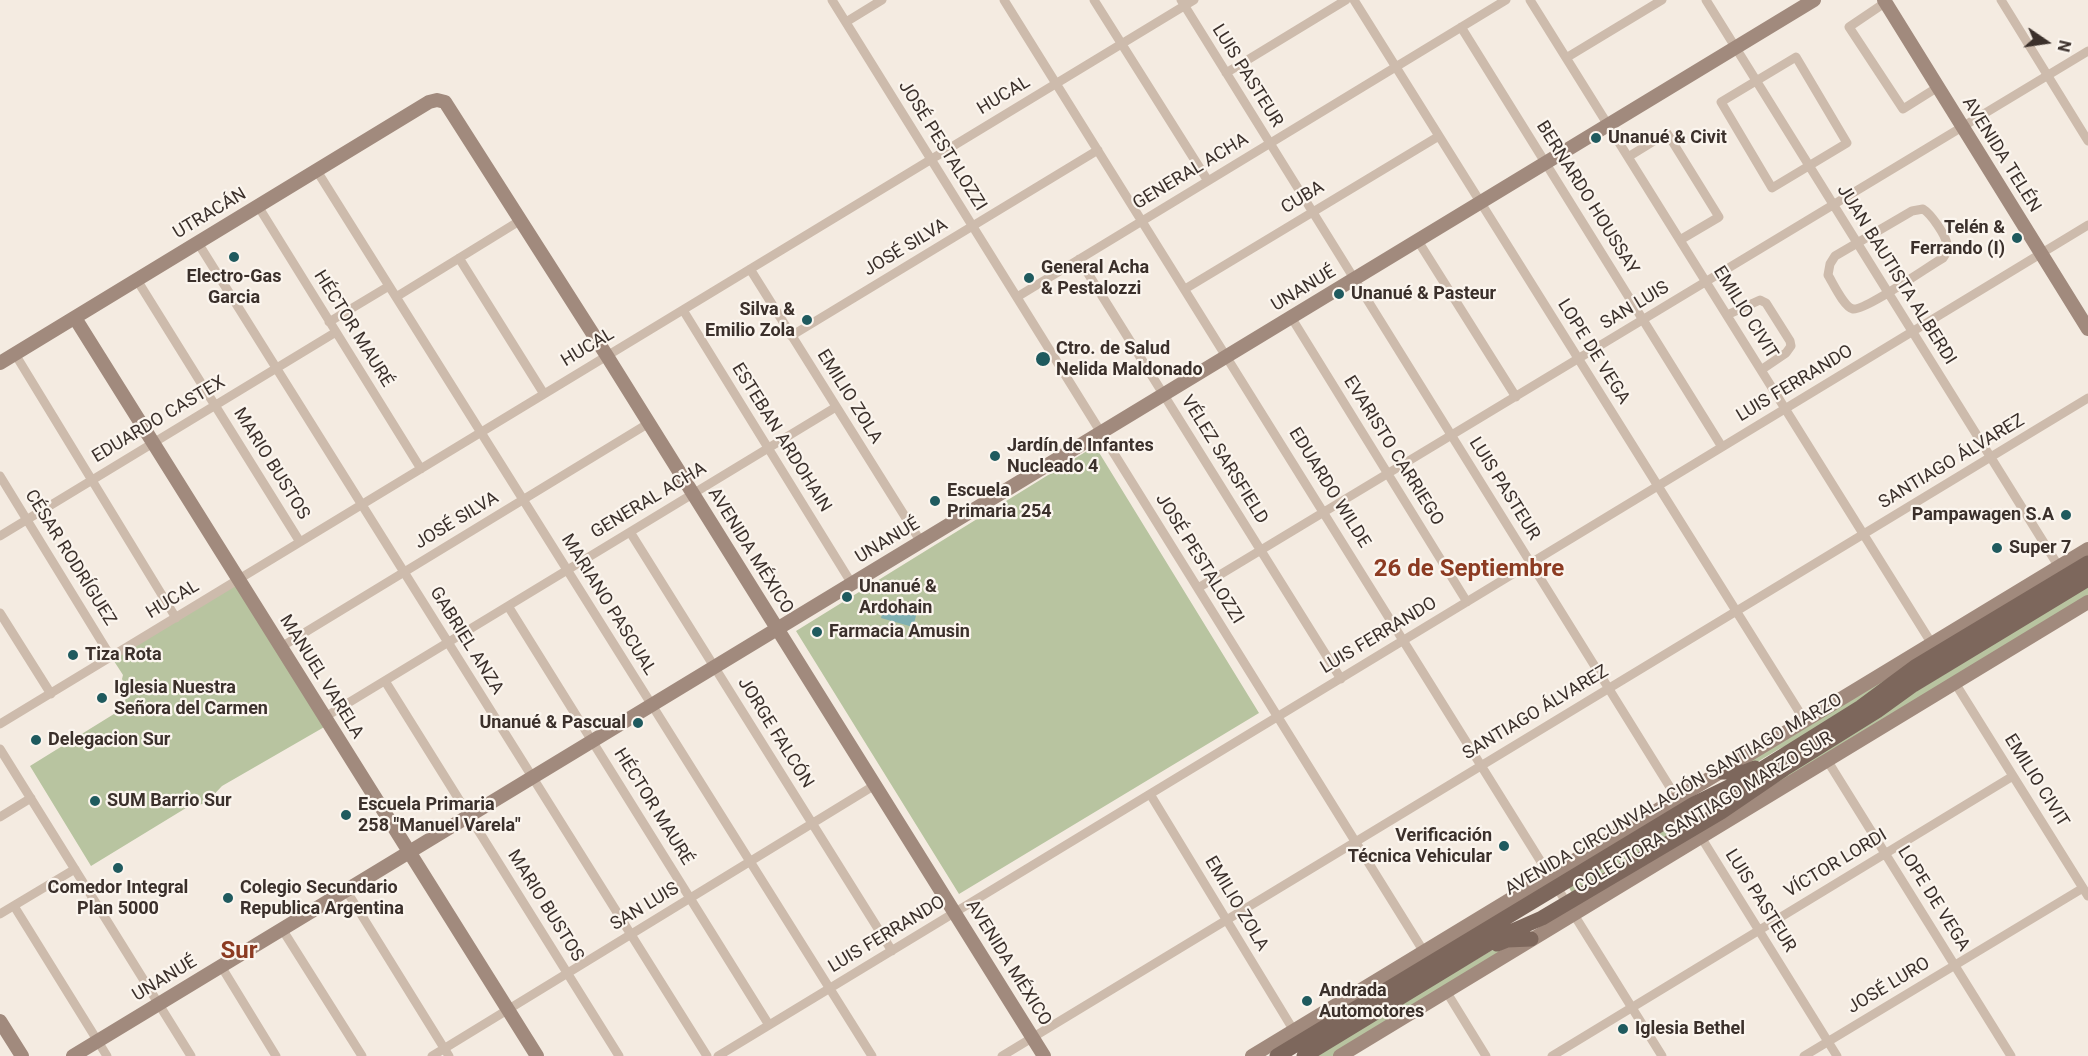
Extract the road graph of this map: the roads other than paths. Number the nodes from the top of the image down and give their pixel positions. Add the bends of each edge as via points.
1 (832, 0) edge
2 (882, 0) edge
3 (1005, 0) edge
4 (1094, 0) edge
5 (1194, 0) edge
6 (1346, 0) edge
7 (1354, 0) edge
8 (1506, 0) edge
9 (1530, 0) edge
10 (1662, 0) edge
11 (1706, 0) edge
12 (1814, 0) edge
13 (2001, 0) edge
14 (1885, 1) edge
15 (1182, 3) edge
16 (1795, 5) edge
17 (846, 22) junction
18 (1461, 27) junction
19 (1122, 44) junction
20 (1736, 48) junction
21 (2088, 51) edge
22 (1566, 58) junction
23 (1396, 67) junction
24 (1226, 73) junction
25 (2048, 75) junction
26 (1756, 81) junction
27 (1057, 83) junction
28 (1938, 87) junction
29 (440, 100) joint
30 (1608, 125) junction
31 (1963, 127) junction
32 (1439, 136) junction
33 (2088, 141) edge
34 (1270, 143) junction
35 (1098, 150) junction
36 (1628, 157) junction
37 (931, 159) junction
38 (1545, 163) junction
39 (1809, 166) junction
40 (317, 171) junction
41 (1208, 181) junction
42 (1480, 202) junction
43 (1833, 205) junction
44 (258, 206) junction
45 (1313, 212) junction
46 (521, 220) junction
47 (1142, 221) junction
48 (2088, 225) edge
49 (973, 226) junction
50 (1418, 240) junction
51 (1680, 240) junction
52 (198, 243) junction
53 (1857, 244) junction
54 (2042, 254) junction
55 (459, 258) junction
56 (1079, 259) junction
57 (750, 269) junction
58 (1354, 279) junction
59 (137, 280) junction
60 (1706, 282) junction
61 (389, 286) junction
62 (1185, 289) junction
63 (1888, 293) junction
64 (396, 297) junction
65 (1017, 297) junction
66 (683, 310) junction
67 (1727, 315) junction
68 (1291, 317) junction
69 (75, 318) junction
70 (1643, 320) junction
71 (329, 322) junction
72 (2088, 329) edge
73 (336, 332) junction
74 (1912, 332) junction
75 (791, 336) junction
76 (15, 354) junction
77 (607, 356) junction
78 (1227, 356) junction
79 (1578, 359) junction
80 (0, 363) edge
81 (277, 368) junction
82 (1761, 369) junction
83 (544, 394) junction
84 (1164, 394) junction
85 (1515, 397) junction
86 (2088, 398) edge
87 (215, 406) junction
88 (836, 407) junction
89 (1785, 409) junction
90 (649, 423) junction
91 (1101, 432) junction
92 (481, 433) junction
93 (1452, 435) junction
94 (154, 443) junction
95 (1722, 447) junction
96 (768, 448) junction
97 (1990, 458) junction
98 (420, 469) junction
99 (1388, 474) junction
100 (0, 476) edge
101 (93, 480) junction
102 (1658, 486) junction
103 (693, 494) junction
104 (523, 500) junction
105 (362, 505) junction
106 (1324, 512) junction
107 (27, 520) junction
108 (630, 532) junction
109 (1863, 535) junction
110 (0, 536) edge
111 (300, 542) junction
112 (921, 542) junction
113 (2088, 549) edge
114 (1261, 550) junction
115 (1531, 563) junction
116 (2088, 563) edge
117 (2058, 567) junction
118 (567, 570) junction
119 (404, 572) junction
120 (239, 579) junction
121 (2088, 579) edge
122 (852, 584) junction
123 (1198, 588) junction
124 (1467, 602) junction
125 (2088, 602) edge
126 (508, 606) junction
127 (1736, 612) junction
128 (0, 613) edge
129 (176, 618) junction
130 (778, 629) junction
131 (1404, 640) junction
132 (448, 643) junction
133 (1932, 644) junction
134 (281, 647) junction
135 (111, 657) junction
136 (714, 667) junction
137 (1341, 678) junction
138 (385, 681) junction
139 (1955, 682) junction
140 (1609, 689) junction
141 (51, 694) junction
142 (652, 705) junction
143 (325, 717) junction
144 (1278, 717) junction
145 (1805, 722) junction
146 (0, 724) edge
147 (592, 741) junction
148 (1806, 742) junction
149 (0, 749) edge
150 (1827, 760) junction
151 (1482, 765) junction
152 (1722, 772) junction
153 (2013, 776) junction
154 (532, 778) junction
155 (876, 785) junction
156 (1150, 794) junction
157 (31, 798) junction
158 (1681, 804) junction
159 (469, 816) junction
160 (0, 817) edge
161 (813, 824) junction
162 (1698, 832) junction
163 (1356, 842) junction
164 (409, 852) junction
165 (1885, 854) junction
166 (750, 862) junction
167 (75, 869) junction
168 (1553, 880) junction
169 (346, 890) junction
170 (2086, 892) edge
171 (690, 898) junction
172 (14, 906) junction
173 (1570, 908) junction
174 (955, 913) junction
175 (0, 914) edge
176 (1227, 920) junction
177 (282, 929) junction
178 (1759, 930) junction
179 (630, 935) junction
180 (1531, 939) junction
181 (892, 951) junction
182 (1424, 952) junction
183 (1955, 965) junction
184 (221, 966) junction
185 (568, 973) junction
186 (1433, 977) junction
187 (829, 989) junction
188 (1446, 992) junction
189 (159, 1004) junction
190 (1632, 1007) junction
191 (508, 1010) junction
192 (0, 1021) edge
193 (769, 1025) junction
194 (1294, 1031) junction
195 (1033, 1037) junction
196 (98, 1041) junction
197 (1828, 1042) junction
198 (446, 1052) edge
199 (22, 1056) edge
200 (73, 1056) edge
201 (107, 1056) edge
202 (191, 1056) edge
203 (276, 1056) edge
204 (362, 1056) edge
205 (432, 1056) edge
206 (537, 1056) edge
207 (619, 1056) edge
208 (707, 1056) edge
209 (718, 1056) edge
210 (872, 1056) edge
211 (1002, 1056) edge
212 (1044, 1056) edge
213 (1252, 1056) edge
214 (1277, 1056) edge
215 (1304, 1056) edge
216 (1340, 1056) edge
217 (1486, 1056) edge
218 (1552, 1056) edge
219 (1662, 1056) edge
220 (1804, 1056) edge
221 (1837, 1056) edge
222 (2011, 1056) edge

1 - 17 street, JOSÉ PESTALOZZI
2 - 17 street
3 - 27 street, EDUARDO WILDE
4 - 19 street
5 - 15 street, HUCAL
6 - 24 street
7 - 23 street, LOPE DE VEGA
8 - 18 street, GENERAL ACHA
9 - 22 street, EMILIO CIVIT
10 - 22 street
11 - 20 street, JUAN BAUTISTA ALBERDI
12 - 16 street, UNANUÉ
13 - 25 street
14 - 28 street, AVENIDA TELÉN
14 - 28 street via 1849,27 1903,109
15 - 19 street, HUCAL
15 - 24 street, LUIS PASTEUR
16 - 20 street, UNANUÉ
17 - 37 street, JOSÉ PESTALOZZI
18 - 23 street, GENERAL ACHA
18 - 38 street, BERNARDO HOUSSAY
19 - 27 street, HUCAL
19 - 41 street
20 - 26 street, JUAN BAUTISTA ALBERDI
20 - 30 street, UNANUÉ
21 - 25 street, SAN LUIS
22 - 30 street, EMILIO CIVIT
23 - 32 street, LOPE DE VEGA
23 - 34 street, GENERAL ACHA
24 - 34 street, LUIS PASTEUR
25 - 31 street, SAN LUIS
25 - 33 street
26 - 39 street, JUAN BAUTISTA ALBERDI
26 - 39 street via 1721,102 1772,188
26 - 39 street via 1796,57 1847,143
27 - 35 street, EDUARDO WILDE
27 - 37 street, HUCAL
28 - 31 street, AVENIDA TELÉN
29 - 40 street, UTRACÁN via 429,102
29 - 46 street, AVENIDA MÉXICO via 448,106
30 - 36 street, EMILIO CIVIT
30 - 38 street, UNANUÉ
31 - 43 street, SAN LUIS
31 - 54 street, AVENIDA TELÉN
32 - 42 street, LOPE DE VEGA
32 - 45 street, CUBA
34 - 41 street, GENERAL ACHA
34 - 45 street, LUIS PASTEUR
35 - 47 street, EDUARDO WILDE
35 - 49 street, JOSÉ SILVA
36 - 51 street, EMILIO CIVIT
36 - 51 street via 1667,134 1690,170 1719,217
37 - 49 street, JOSÉ PESTALOZZI
37 - 57 street, HUCAL
38 - 42 street, UNANUÉ
38 - 70 street, BERNARDO HOUSSAY
39 - 43 street, JUAN BAUTISTA ALBERDI
40 - 44 street, UTRACÁN
40 - 61 street, MARIANO PASCUAL
41 - 47 street, GENERAL ACHA
42 - 50 street, UNANUÉ
42 - 79 street, LOPE DE VEGA
43 - 53 street, JUAN BAUTISTA ALBERDI
43 - 60 street, SAN LUIS
44 - 52 street, UTRACÁN
44 - 71 street, HÉCTOR MAURÉ
45 - 58 street, LUIS PASTEUR
45 - 62 street, CUBA
46 - 55 street
46 - 77 street, AVENIDA MÉXICO
47 - 56 street, GENERAL ACHA
47 - 62 street, EDUARDO WILDE
48 - 54 street, LUIS FERRANDO
49 - 65 street, JOSÉ PESTALOZZI
49 - 75 street, JOSÉ SILVA
50 - 58 street, UNANUÉ
50 - 85 street
51 - 60 street, EMILIO CIVIT
52 - 59 street, UTRACÁN
52 - 81 street, GABRIEL ANZA
53 - 63 street, JUAN BAUTISTA ALBERDI
53 - 63 street via 1835,256 1828,275 1846,305 1858,308
53 - 63 street via 1912,211 1923,208 1930,214 1948,245 1947,252
54 - 72 street, AVENIDA TELÉN
54 - 74 street, LUIS FERRANDO
55 - 64 street
55 - 83 street
56 - 65 street, GENERAL ACHA
56 - 84 street, VÉLEZ SARSFIELD
57 - 66 street, HUCAL
57 - 75 street, EMILIO ZOLA
58 - 68 street, UNANUÉ
58 - 93 street, LUIS PASTEUR
59 - 69 street, UTRACÁN
59 - 87 street, MARIO BUSTOS
60 - 67 street, EMILIO CIVIT
60 - 70 street, SAN LUIS
61 - 64 street, MARIANO PASCUAL
61 - 71 street
62 - 78 street, EDUARDO WILDE
63 - 74 street, JUAN BAUTISTA ALBERDI
64 - 92 street, MARIANO PASCUAL
65 - 91 street, JOSÉ PESTALOZZI
66 - 77 street, HUCAL
66 - 96 street, ESTEBAN ARDOHAIN
67 - 82 street, EMILIO CIVIT
67 - 82 street via 1760,300 1767,303 1791,346
68 - 78 street, UNANUÉ
68 - 99 street, EVARISTO CARRIEGO
69 - 76 street, UTRACÁN
69 - 94 street, MANUEL VARELA
70 - 79 street, SAN LUIS
70 - 95 street, BERNARDO HOUSSAY
71 - 73 street, HÉCTOR MAURÉ
73 - 81 street, EDUARDO CASTEX
73 - 98 street, HÉCTOR MAURÉ
74 - 89 street, LUIS FERRANDO
74 - 97 street, JUAN BAUTISTA ALBERDI
75 - 88 street, EMILIO ZOLA
76 - 80 street, UTRACÁN
76 - 101 street
77 - 83 street, HUCAL
77 - 90 street, AVENIDA MÉXICO
78 - 84 street, UNANUÉ
78 - 106 street, EDUARDO WILDE
79 - 85 street, SAN LUIS
79 - 102 street, LOPE DE VEGA
81 - 87 street, EDUARDO CASTEX
81 - 105 street, GABRIEL ANZA
82 - 89 street, EMILIO CIVIT
83 - 92 street, HUCAL
84 - 91 street, UNANUÉ
84 - 114 street, VÉLEZ SARSFIELD
85 - 93 street, SAN LUIS
86 - 97 street, SANTIAGO ÁLVAREZ
87 - 94 street, EDUARDO CASTEX
87 - 111 street, MARIO BUSTOS
88 - 96 street, GENERAL ACHA
88 - 112 street, EMILIO ZOLA
89 - 95 street, LUIS FERRANDO
89 - 109 street, EMILIO CIVIT
90 - 103 street, AVENIDA MÉXICO
90 - 104 street, JOSÉ SILVA
91 - 112 street, UNANUÉ
91 - 123 street, JOSÉ PESTALOZZI
92 - 98 street, HUCAL
92 - 104 street, MARIANO PASCUAL
93 - 99 street, SAN LUIS
93 - 115 street, LUIS PASTEUR
94 - 101 street, EDUARDO CASTEX
94 - 120 street, MANUEL VARELA
95 - 102 street, LUIS FERRANDO
96 - 103 street, GENERAL ACHA
96 - 122 street, ESTEBAN ARDOHAIN
97 - 109 street, SANTIAGO ÁLVAREZ
97 - 117 street, JUAN BAUTISTA ALBERDI
98 - 105 street, HUCAL
99 - 106 street, SAN LUIS
99 - 124 street, EVARISTO CARRIEGO
100 - 107 street, CÉSAR RODRÍGUEZ
101 - 107 street, EDUARDO CASTEX
101 - 129 street
102 - 115 street, LUIS FERRANDO
102 - 127 street, LOPE DE VEGA
103 - 108 street, GENERAL ACHA
103 - 130 street, AVENIDA MÉXICO
104 - 118 street, MARIANO PASCUAL
104 - 119 street, JOSÉ SILVA
105 - 111 street, HUCAL
105 - 119 street, GABRIEL ANZA
106 - 114 street, SAN LUIS
106 - 131 street, EDUARDO WILDE
107 - 110 street, EDUARDO CASTEX
107 - 135 street, CÉSAR RODRÍGUEZ
108 - 118 street, GENERAL ACHA
108 - 136 street, JORGE FALCÓN
109 - 127 street, SANTIAGO ÁLVAREZ
109 - 133 street, EMILIO CIVIT
111 - 120 street, HUCAL
112 - 122 street, UNANUÉ
113 - 117 street, COLECTORA SANTIAGO MARZO SUR
114 - 123 street, SAN LUIS
114 - 137 street, VÉLEZ SARSFIELD
115 - 124 street, LUIS FERRANDO
115 - 140 street, LUIS PASTEUR
116 - 148 main road, AVENIDA CIRCUNVALACIÓN SANTIAGO MARZO via 1915,668
117 - 133 street, COLECTORA SANTIAGO MARZO SUR
118 - 126 street, GENERAL ACHA
118 - 142 street, MARIANO PASCUAL
119 - 132 street, GABRIEL ANZA
119 - 134 street, JOSÉ SILVA
120 - 129 street, HUCAL
120 - 134 street, MANUEL VARELA
121 - 162 main road, AVENIDA CIRCUNVALACIÓN SANTIAGO MARZO via 1913,685
122 - 130 street, UNANUÉ
123 - 144 street, JOSÉ PESTALOZZI
124 - 131 street, LUIS FERRANDO
125 - 139 street, COLECTORA SANTIAGO MARZO SUR
126 - 132 street, GENERAL ACHA
126 - 147 street, HÉCTOR MAURÉ
127 - 140 street, SANTIAGO ÁLVAREZ
127 - 145 street, LOPE DE VEGA
128 - 141 street
129 - 135 street, HUCAL
130 - 136 street, UNANUÉ
130 - 155 street, AVENIDA MÉXICO
131 - 137 street, LUIS FERRANDO
131 - 151 street, EDUARDO WILDE
132 - 138 street, GENERAL ACHA
132 - 154 street, GABRIEL ANZA
133 - 145 street, COLECTORA SANTIAGO MARZO SUR
134 - 143 street, MANUEL VARELA
135 - 141 street, HUCAL
136 - 142 street, UNANUÉ
136 - 161 street, JORGE FALCÓN
137 - 144 street, LUIS FERRANDO
138 - 143 street, GENERAL ACHA
138 - 159 street, MARIO BUSTOS
139 - 150 street, COLECTORA SANTIAGO MARZO SUR
139 - 153 street, EMILIO CIVIT
140 - 151 street, SANTIAGO ÁLVAREZ
140 - 158 street, LUIS PASTEUR
141 - 146 street, HUCAL
142 - 147 street, UNANUÉ
142 - 166 street, MARIANO PASCUAL
143 - 164 street, MANUEL VARELA
144 - 156 street, LUIS FERRANDO
144 - 163 street, JOSÉ PESTALOZZI
145 - 152 street, COLECTORA SANTIAGO MARZO SUR
147 - 154 street, UNANUÉ
147 - 171 street, HÉCTOR MAURÉ
148 - 152 main road via 1750,771
148 - 158 main road, AVENIDA CIRCUNVALACIÓN SANTIAGO MARZO via 1749,777
149 - 157 street
150 - 162 street, COLECTORA SANTIAGO MARZO SUR
150 - 165 street, LOPE DE VEGA
151 - 163 street, SANTIAGO ÁLVAREZ
151 - 168 street, EDUARDO WILDE
152 - 158 street, COLECTORA SANTIAGO MARZO SUR
153 - 165 street, VÍCTOR LORDI
153 - 170 street, EMILIO CIVIT
154 - 159 street, UNANUÉ
154 - 179 street, GABRIEL ANZA
155 - 161 street, SAN LUIS
155 - 174 street, AVENIDA MÉXICO
156 - 174 street, LUIS FERRANDO
156 - 176 street, EMILIO ZOLA
157 - 160 street
157 - 167 street
158 - 162 street, LUIS PASTEUR
158 - 168 main road, AVENIDA CIRCUNVALACIÓN SANTIAGO MARZO
159 - 164 street, UNANUÉ
159 - 185 street, MARIO BUSTOS
161 - 166 street, SAN LUIS
161 - 181 street, JORGE FALCÓN
162 - 173 main road, AVENIDA CIRCUNVALACIÓN SANTIAGO MARZO
162 - 178 street, LUIS PASTEUR
163 - 176 street, SANTIAGO ÁLVAREZ
163 - 182 street, JOSÉ PESTALOZZI
164 - 169 street, UNANUÉ
164 - 191 street, MANUEL VARELA
165 - 178 street, VÍCTOR LORDI
165 - 183 street, LOPE DE VEGA
166 - 171 street, SAN LUIS
166 - 187 street, MARIANO PASCUAL
167 - 172 street
167 - 189 street
168 - 173 street, EDUARDO WILDE
168 - 182 street, COLECTORA SANTIAGO MARZO SUR
168 - 214 main road, AVENIDA CIRCUNVALACIÓN SANTIAGO MARZO
169 - 177 street, UNANUÉ
169 - 198 street
170 - 183 street, JOSÉ LURO
171 - 179 street, SAN LUIS
171 - 193 street, HÉCTOR MAURÉ
172 - 175 street
172 - 196 street
173 - 180 street, COLECTORA SANTIAGO MARZO SUR
173 - 186 main road, AVENIDA CIRCUNVALACIÓN SANTIAGO MARZO via 1501,936
173 - 190 street, EDUARDO WILDE
174 - 181 street, LUIS FERRANDO
174 - 195 street, AVENIDA MÉXICO
176 - 194 street, EMILIO ZOLA
176 - 195 street, SANTIAGO ÁLVAREZ
177 - 184 street, UNANUÉ
177 - 204 street
178 - 190 street, VÍCTOR LORDI
178 - 197 street, LUIS PASTEUR
179 - 185 street, SAN LUIS
179 - 208 street, GABRIEL ANZA
180 - 186 main road via 1502,942
180 - 188 street, COLECTORA SANTIAGO MARZO SUR
181 - 187 street, LUIS FERRANDO
182 - 194 street, COLECTORA SANTIAGO MARZO SUR
183 - 197 street, JOSÉ LURO
183 - 222 street, LOPE DE VEGA
184 - 189 street, UNANUÉ
184 - 203 street
185 - 191 street, SAN LUIS
185 - 207 street, MARIO BUSTOS
186 - 215 main road, AVENIDA CIRCUNVALACIÓN SANTIAGO MARZO
187 - 193 street, LUIS FERRANDO
187 - 210 street, MARIANO PASCUAL
188 - 216 street, COLECTORA SANTIAGO MARZO SUR
188 - 217 street
189 - 196 street, UNANUÉ
189 - 202 street
190 - 218 street, VÍCTOR LORDI
190 - 219 street, EDUARDO WILDE
191 - 198 street, SAN LUIS
191 - 206 street, MANUEL VARELA
192 - 199 street
193 - 209 street, LUIS FERRANDO
194 - 213 street, COLECTORA SANTIAGO MARZO SUR
195 - 211 street, SANTIAGO ÁLVAREZ
195 - 212 street, AVENIDA MÉXICO
196 - 200 street, UNANUÉ
196 - 201 street
197 - 220 street, JOSÉ LURO
197 - 221 street, LUIS PASTEUR
198 - 205 street, SAN LUIS

